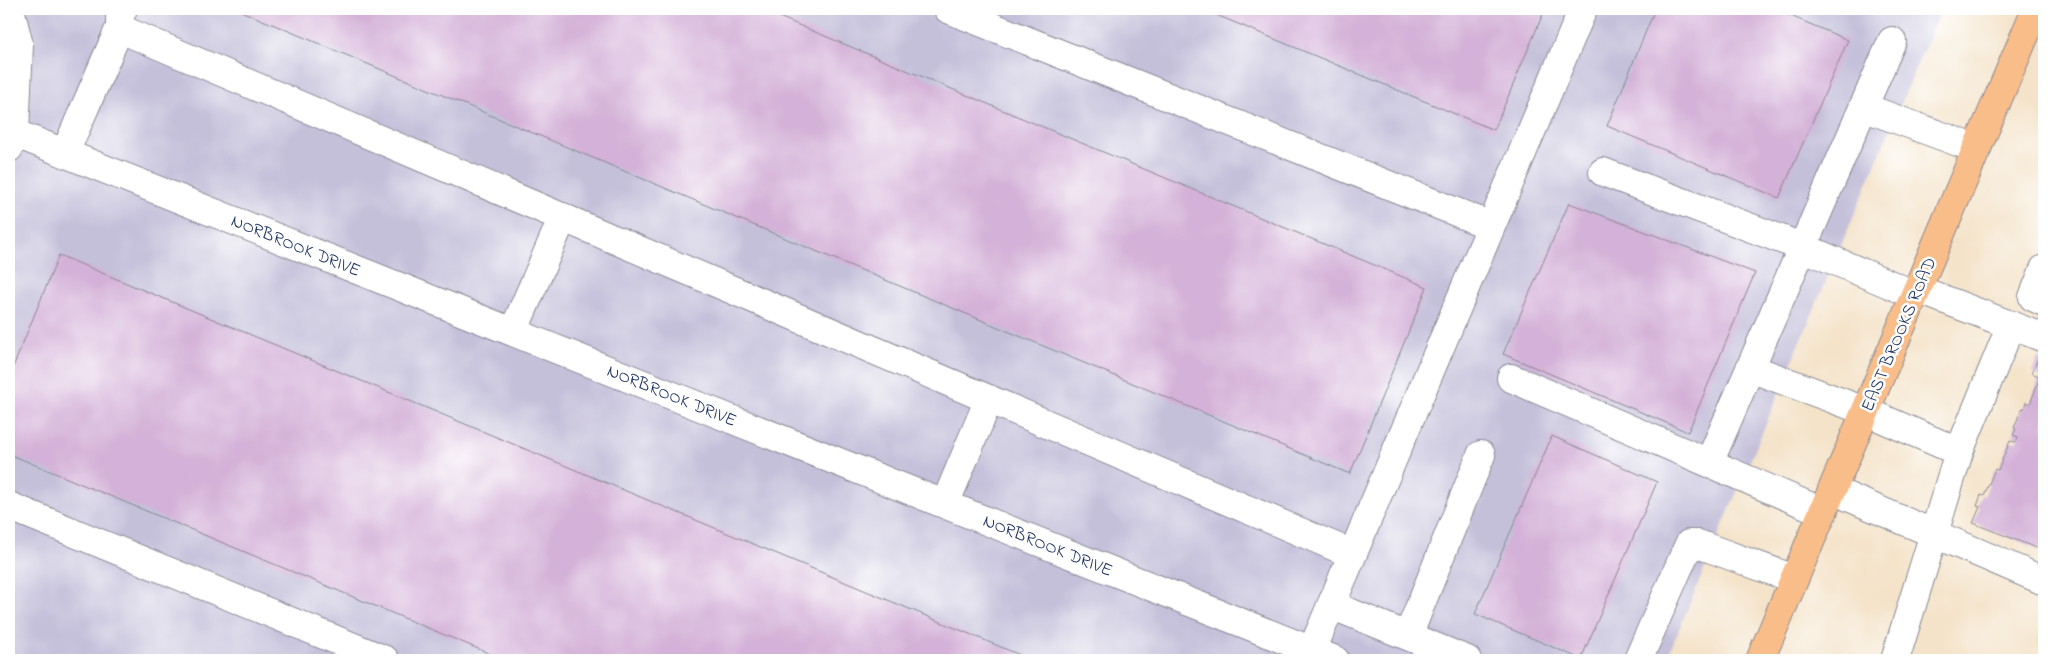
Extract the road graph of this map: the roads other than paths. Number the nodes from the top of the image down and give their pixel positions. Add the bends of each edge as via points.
1 (10, 9) edge
2 (948, 9) edge
3 (1583, 9) edge
4 (2036, 9) edge
5 (121, 18) edge
6 (1892, 41) dead end
7 (1863, 108) junction
8 (11, 137) edge
9 (1977, 149) junction
10 (65, 153) junction
11 (1603, 172) dead end
12 (564, 217) junction
13 (1491, 226) junction
14 (1802, 247) junction
15 (2044, 269) edge
16 (1916, 292) junction
17 (2044, 302) edge
18 (2010, 325) junction
19 (513, 332) junction
20 (2044, 338) edge
21 (1750, 368) junction
22 (1511, 378) dead end
23 (989, 399) junction
24 (1865, 411) junction
25 (1959, 452) junction
26 (1481, 455) dead end
27 (1709, 463) junction
28 (1828, 501) junction
29 (945, 504) junction
30 (9, 506) edge
31 (1935, 533) junction
32 (1352, 554) junction
33 (1794, 579) junction
34 (2044, 581) edge
35 (1331, 605) junction
36 (1408, 636) junction
37 (1318, 657) edge
38 (385, 660) edge
39 (1467, 660) edge
40 (1638, 660) edge
41 (1760, 660) edge
42 (1895, 660) edge

1 - 8 street via 19,45
2 - 13 street
3 - 13 street
4 - 9 main road, EAST BROOKS ROAD
5 - 10 street
5 - 12 street
6 - 7 street
7 - 9 street
7 - 14 street
8 - 10 street, NORBROOK DRIVE
9 - 16 main road, EAST BROOKS ROAD
10 - 19 street, NORBROOK DRIVE
11 - 14 street
12 - 19 street
12 - 23 street
13 - 32 street
14 - 16 street
14 - 21 street
15 - 17 street via 2033,297
16 - 18 street
16 - 24 main road, EAST BROOKS ROAD
18 - 20 street
18 - 25 street
19 - 29 street, NORBROOK DRIVE
21 - 24 street
21 - 27 street
22 - 27 street
23 - 29 street
23 - 32 street
24 - 25 street
24 - 28 main road, EAST BROOKS ROAD
25 - 31 street
26 - 36 street
27 - 28 street
28 - 31 street
28 - 33 main road, EAST BROOKS ROAD
29 - 37 street, NORBROOK DRIVE
30 - 38 street
31 - 34 street
31 - 42 street
32 - 35 street
33 - 40 street via 1698,544 1689,544
33 - 41 main road, EAST BROOKS ROAD
35 - 36 street
35 - 37 street
36 - 39 street

